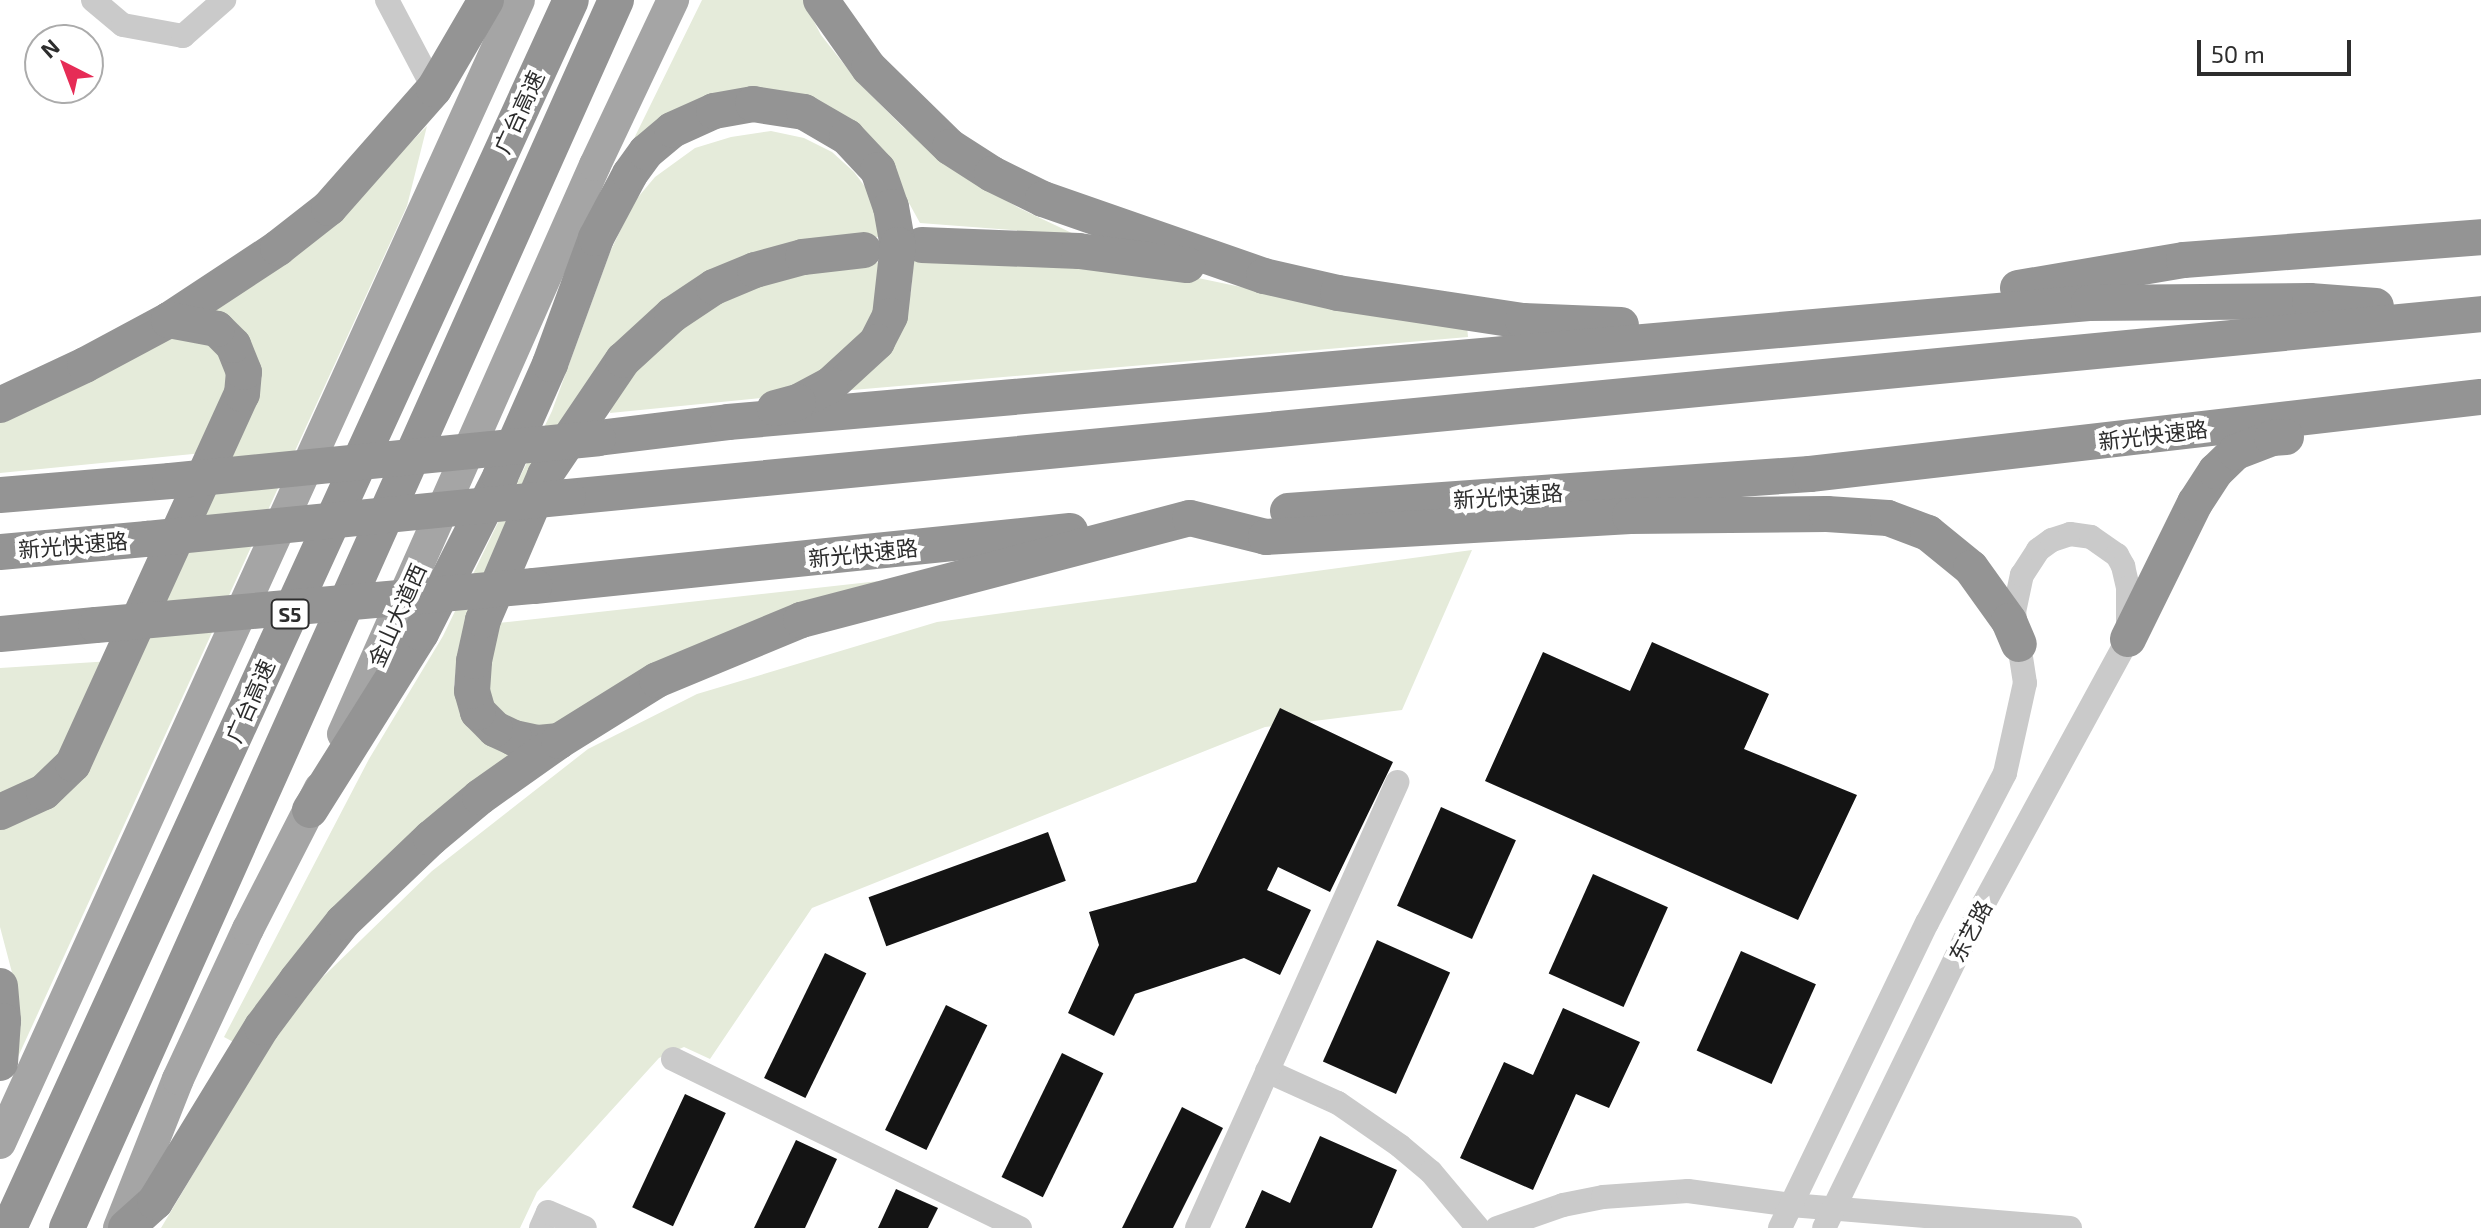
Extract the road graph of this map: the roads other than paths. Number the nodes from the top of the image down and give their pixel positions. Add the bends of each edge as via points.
1 (93, 0) edge
2 (224, 0) edge
3 (387, 0) edge
4 (486, 0) edge
5 (519, 0) edge
6 (571, 0) edge
7 (616, 0) edge
8 (673, 0) edge
9 (821, 0) edge
10 (434, 89) junction
11 (2481, 237) edge
12 (922, 245) dead end
13 (864, 250) dead end
14 (1264, 276) junction
15 (2479, 314) edge
16 (1909, 319) junction
17 (169, 320) junction
18 (1750, 330) junction
19 (2481, 400) edge
20 (0, 405) edge
21 (728, 422) junction
22 (0, 495) edge
23 (1190, 518) junction
24 (0, 552) edge
25 (0, 634) edge
26 (2128, 639) junction
27 (2019, 644) junction
28 (559, 741) junction
29 (1397, 782) dead end
30 (310, 810) junction
31 (0, 812) edge
32 (0, 986) edge
33 (673, 1059) dead end
34 (0, 1063) edge
35 (1267, 1071) junction
36 (0, 1143) edge
37 (1791, 1205) junction
38 (970, 1206) junction
39 (1829, 1218) edge
40 (9, 1228) edge
41 (67, 1228) edge
42 (119, 1228) edge
43 (126, 1228) edge
44 (541, 1228) edge
45 (585, 1228) edge
46 (960, 1228) edge
47 (1020, 1228) edge
48 (1197, 1228) edge
49 (1478, 1228) edge
50 (1497, 1228) edge
51 (1780, 1228) edge
52 (2070, 1228) edge

1 - 2 street via 123,25 183,36
3 - 10 street
4 - 10 highway
5 - 36 main road
6 - 40 highway, 广台高速 / S5
7 - 41 highway, 广台高速 / S5
8 - 30 main road, 金山大道西
9 - 14 highway via 878,77 950,147 992,174 1043,199
10 - 17 highway via 329,208
11 - 16 highway via 2184,260 2019,287
12 - 14 highway via 1079,251
13 - 28 highway via 803,257 755,270 714,287 672,315 623,360 545,475 483,620 472,691 478,712 495,729 538,743
14 - 18 highway via 1338,293 1523,321
15 - 16 highway via 2310,301 2089,303
15 - 24 highway, 新光快速路, bridge
16 - 18 highway
17 - 20 highway
17 - 31 highway via 217,329 233,345 244,372 242,394 73,764 44,792
18 - 21 highway
19 - 23 highway, 新光快速路 via 1810,474
19 - 26 highway via 2445,422 2272,438 2236,452 2195,503
21 - 22 highway, bridge
21 - 30 highway via 798,402 830,385 877,342 890,316 898,245 878,170 847,137 804,112 753,104 714,111 672,130 630,174 596,238 550,364 500,477 421,633
23 - 25 highway, 新光快速路, bridge via 534,586
23 - 27 highway via 1266,537 1630,516 1888,518 1928,533 1971,568
23 - 28 highway via 801,620 657,680
26 - 27 street, 东艺路 via 2128,588 2117,555 2091,537 2070,534 2038,550 2022,575 2014,612
26 - 39 street, 东艺路 via 1968,933
27 - 37 street, 东艺路 via 2025,683 2005,773
28 - 43 highway via 470,805 343,922 262,1027 155,1202
29 - 35 street
30 - 42 main road, 金山大道西 via 184,1066
32 - 34 highway
33 - 38 street
35 - 48 street
35 - 49 street via 1338,1103 1400,1146 1431,1172
37 - 39 street
37 - 50 street via 1688,1191 1618,1196 1563,1205
37 - 51 street, 东艺路
38 - 46 street
38 - 47 street
39 - 52 street
44 - 45 street via 548,1212

